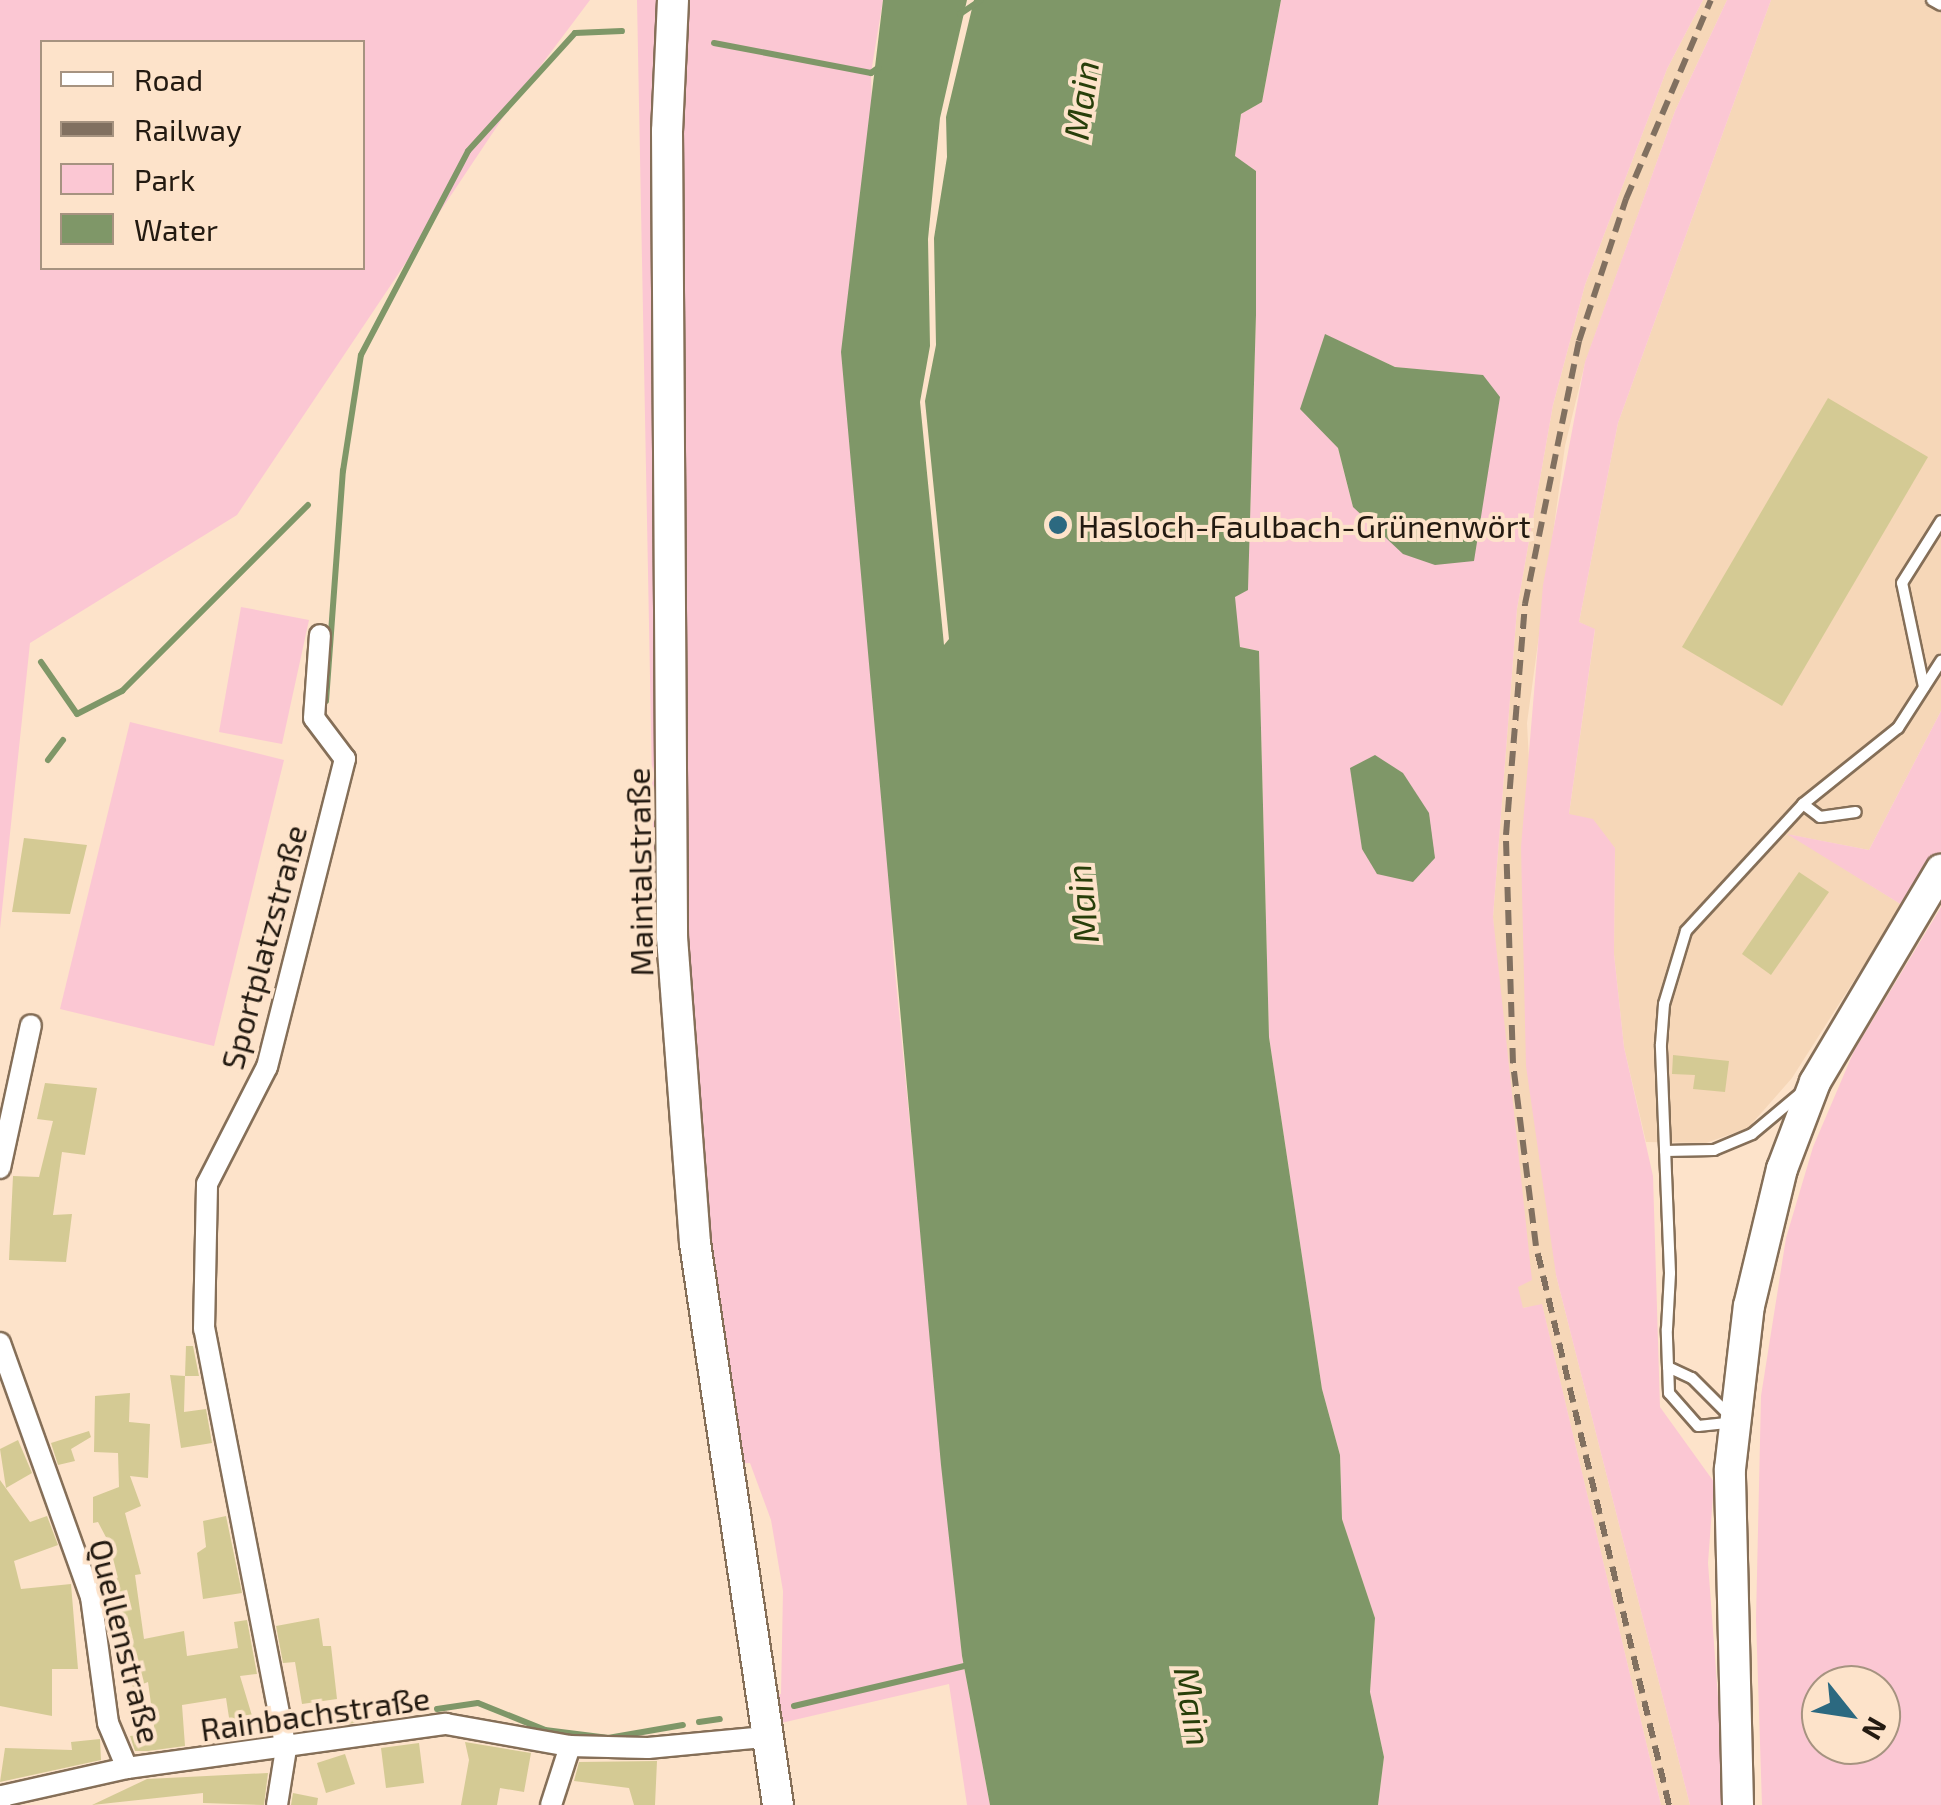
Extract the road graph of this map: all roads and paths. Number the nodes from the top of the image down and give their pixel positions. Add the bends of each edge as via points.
1 (673, 0) edge
2 (1932, 0) edge
3 (1941, 6) edge
4 (1941, 522) edge
5 (320, 635) dead end
6 (1941, 661) edge
7 (1924, 688) junction
8 (1803, 804) junction
9 (1856, 812) dead end
10 (1941, 870) edge
11 (31, 1025) dead end
12 (1815, 1082) junction
13 (1665, 1151) junction
14 (0, 1168) edge
15 (0, 1343) edge
16 (1668, 1367) junction
17 (1736, 1422) junction
18 (765, 1737) junction
19 (570, 1746) junction
20 (286, 1749) junction
21 (127, 1768) junction
22 (0, 1805) edge
23 (277, 1805) edge
24 (551, 1805) edge
25 (778, 1805) edge
26 (1738, 1805) edge

1 - 18 main road, Maintalstraße via 667,131 672,937 695,1243
2 - 3 lane
4 - 7 lane via 1902,583
5 - 20 street, Sportplatzstraße via 314,718 345,759 267,1067 207,1184 204,1329
6 - 7 lane
7 - 8 lane via 1898,728
8 - 9 lane via 1820,818
8 - 13 lane via 1686,932 1664,1004
10 - 12 main road
11 - 14 street
12 - 13 lane via 1752,1134 1714,1150
12 - 17 main road via 1782,1169 1748,1306
13 - 16 lane
15 - 21 street, Quellenstraße via 90,1598 108,1724
16 - 17 lane via 1703,1387
16 - 17 lane via 1669,1392 1688,1421
17 - 26 main road via 1729,1584
18 - 19 street, Rainbachstraße via 648,1748
18 - 25 main road, Maintalstraße
19 - 20 street, Rainbachstraße via 446,1724
19 - 24 street
20 - 21 street, Rainbachstraße
20 - 23 street
21 - 22 street, Quellenstraße via 2,1796

